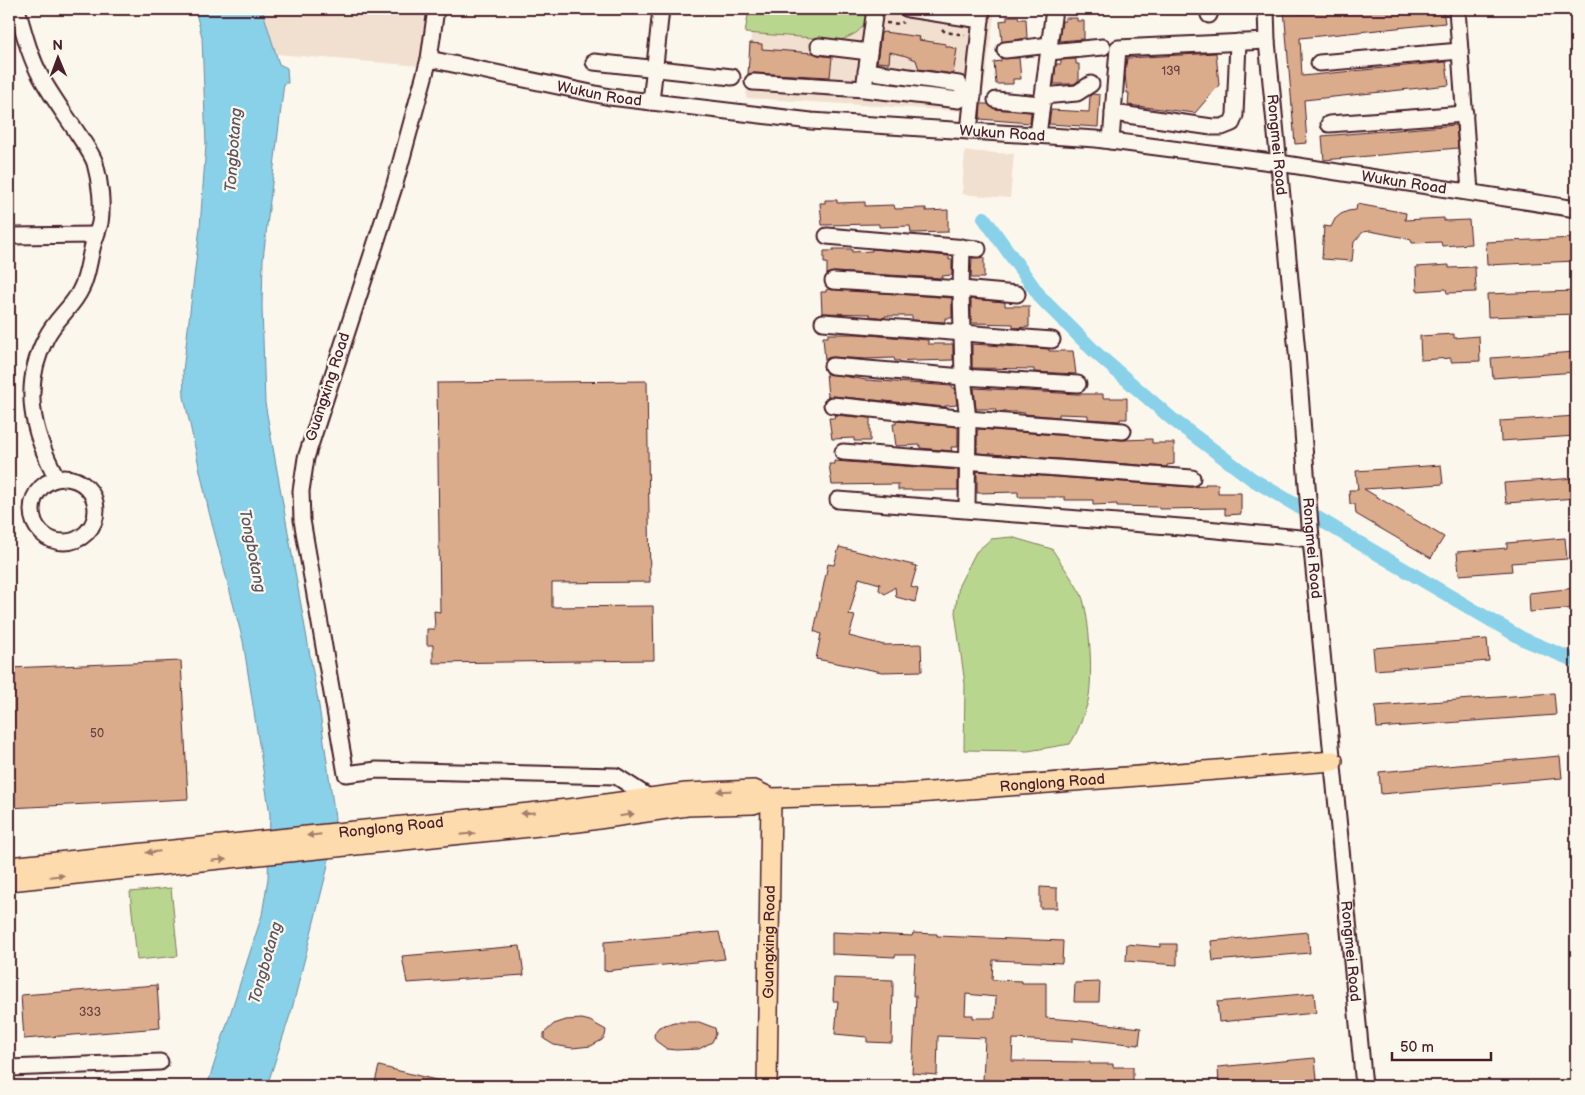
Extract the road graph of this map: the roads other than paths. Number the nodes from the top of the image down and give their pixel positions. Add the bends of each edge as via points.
1 (17, 9) edge
2 (436, 9) edge
3 (661, 9) edge
4 (875, 9) edge
5 (908, 9) edge
6 (1058, 9) edge
7 (1266, 9) edge
8 (1458, 9) edge
9 (982, 14) edge
10 (1267, 41) junction
11 (1238, 42) junction
12 (819, 46) dead end
13 (1103, 47) dead end
14 (1049, 49) junction
15 (1005, 50) dead end
16 (1460, 51) junction
17 (869, 52) junction
18 (429, 59) junction
19 (594, 62) dead end
20 (1319, 63) dead end
21 (654, 68) junction
22 (866, 71) junction
23 (732, 77) dead end
24 (753, 82) dead end
25 (1091, 84) dead end
26 (864, 90) junction
27 (969, 95) junction
28 (996, 100) dead end
29 (1043, 100) junction
30 (651, 102) junction
31 (1113, 113) junction
32 (1465, 114) junction
33 (1330, 124) dead end
34 (969, 131) junction
35 (1038, 135) junction
36 (1112, 141) junction
37 (1279, 163) junction
38 (1470, 192) junction
39 (1576, 208) edge
40 (96, 235) junction
41 (9, 236) edge
42 (827, 236) dead end
43 (962, 247) junction
44 (978, 249) dead end
45 (832, 281) dead end
46 (961, 289) junction
47 (1017, 294) dead end
48 (824, 322) dead end
49 (962, 333) junction
50 (1052, 340) dead end
51 (832, 366) dead end
52 (963, 377) junction
53 (1078, 384) dead end
54 (832, 406) dead end
55 (968, 419) junction
56 (1123, 431) dead end
57 (843, 452) dead end
58 (967, 462) junction
59 (57, 478) junction
60 (1192, 478) dead end
61 (838, 500) dead end
62 (967, 510) junction
63 (1311, 539) junction
64 (1333, 761) junction
65 (650, 798) junction
66 (771, 798) junction
67 (578, 815) junction
68 (9, 867) edge
69 (9, 881) edge
70 (160, 1062) dead end
71 (9, 1068) edge
72 (767, 1086) edge
73 (1364, 1086) edge

1 - 40 street via 41,77 94,163 101,208
2 - 18 street, Guangxing Road
3 - 21 street
4 - 17 street
5 - 9 street
6 - 14 street
7 - 10 street, Rongmei Road
8 - 16 street
9 - 27 street
10 - 11 street
10 - 37 street, Rongmei Road
11 - 31 street via 1118,48
11 - 31 street via 1232,123 1212,127
12 - 17 street
13 - 14 street
14 - 15 street
14 - 29 street
16 - 20 street
16 - 32 street
17 - 22 street
18 - 30 street, Wukun Road via 610,97
18 - 65 street, Guangxing Road via 394,187 306,458 301,491 302,520 346,774 377,770 616,776
19 - 21 street
21 - 23 street
21 - 30 street
22 - 26 street
22 - 27 street via 959,84
24 - 26 street
25 - 29 street via 1077,93
26 - 27 street via 959,100
27 - 34 street
28 - 29 street
29 - 35 street
30 - 34 street, Wukun Road via 811,121
31 - 36 street
32 - 33 street
32 - 38 street
34 - 35 street, Wukun Road
35 - 36 street, Wukun Road
36 - 37 street, Wukun Road
37 - 38 street, Wukun Road
37 - 63 street, Rongmei Road
38 - 39 street, Wukun Road
40 - 41 street
40 - 59 street via 83,287 46,338 34,372 31,394 36,430
42 - 43 street
43 - 44 street
43 - 46 street
45 - 46 street
46 - 47 street
46 - 49 street
48 - 49 street
49 - 50 street
49 - 52 street
51 - 52 street
52 - 53 street
52 - 55 street
54 - 55 street
55 - 56 street
55 - 58 street
57 - 58 street
58 - 60 street
58 - 62 street
59 - 59 street via 42,486 33,499 31,510 38,530 56,542 66,543 77,540 93,526 96,506 93,495 78,480
61 - 62 street
62 - 63 street
63 - 64 street, Rongmei Road
64 - 66 main road, Ronglong Road via 905,794
64 - 73 street, Rongmei Road
66 -> 65 main road, Ronglong Road via 754,790
65 - 67 main road, Ronglong Road
67 -> 66 main road, Ronglong Road via 753,804
66 - 72 main road, Guangxing Road
67 -> 68 main road, Ronglong Road
69 -> 67 main road, Ronglong Road
70 - 71 street

